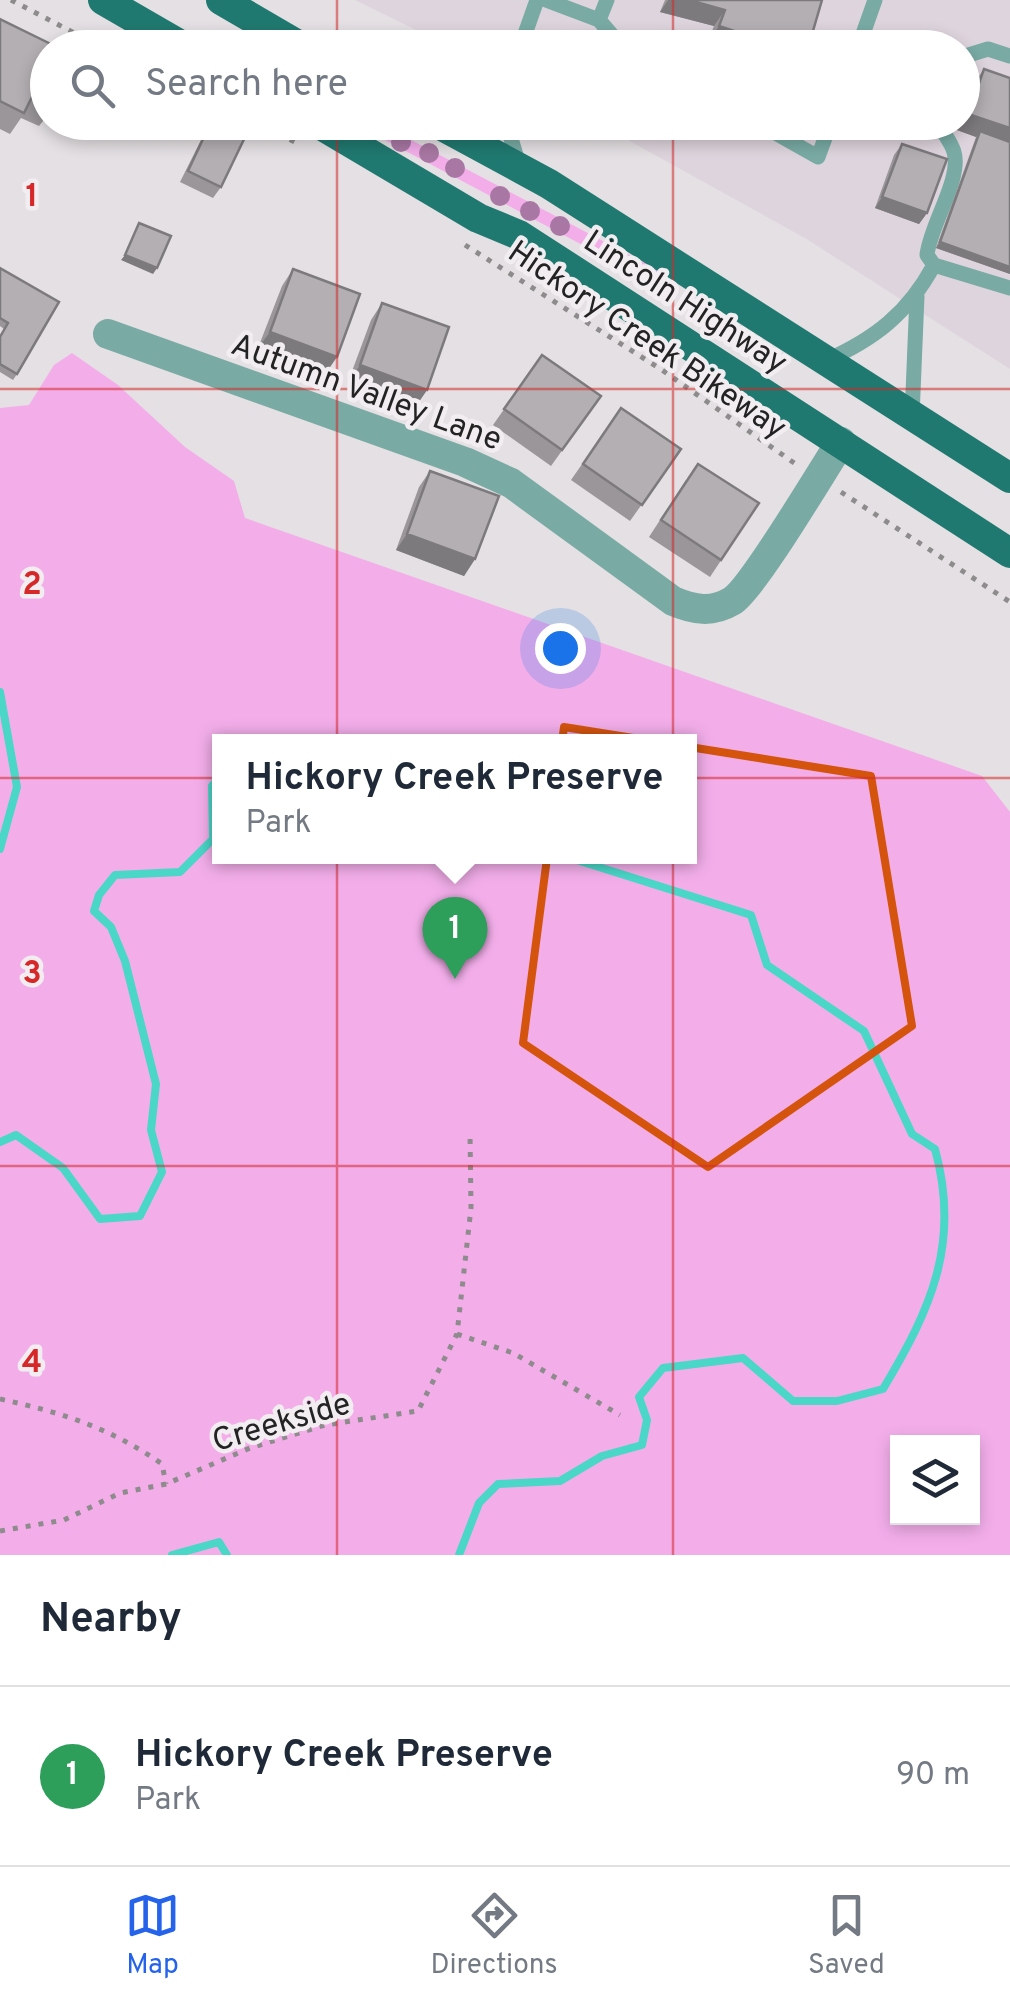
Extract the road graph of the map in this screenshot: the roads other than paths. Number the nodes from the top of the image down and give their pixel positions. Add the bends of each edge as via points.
1 (103, 0) edge
2 (222, 0) edge
3 (537, 0) edge
4 (546, 0) edge
5 (607, 0) edge
6 (875, 0) edge
7 (599, 20) junction
8 (155, 30) edge
9 (273, 30) edge
10 (526, 30) edge
11 (608, 30) edge
12 (864, 30) edge
13 (980, 51) edge
14 (1010, 56) edge
15 (320, 140) edge
16 (468, 140) edge
17 (510, 140) edge
18 (787, 140) edge
19 (824, 140) edge
20 (948, 140) edge
21 (526, 172) junction
22 (934, 265) junction
23 (1010, 288) edge
24 (917, 296) junction
25 (108, 334) dead end
26 (825, 361) junction
27 (912, 417) junction
28 (841, 442) junction
29 (1010, 478) edge
30 (1010, 553) edge

1 - 8 main road
2 - 9 main road
3 - 10 lane
4 - 7 lane
5 - 7 lane
6 - 12 lane
7 - 11 lane
13 - 14 lane
15 - 28 main road, Lincoln Highway via 519,234
16 - 21 main road, Lincoln Highway
17 - 21 lane
18 - 19 lane via 818,158
20 - 22 lane via 956,169 929,238 927,255
21 - 26 main road, Lincoln Highway
22 - 23 lane
22 - 24 lane
24 - 26 lane via 890,326
24 - 27 lane
25 - 28 street, Autumn Valley Lane via 511,482 691,608 710,610 740,595
26 - 27 main road, Lincoln Highway
27 - 29 main road, Lincoln Highway
28 - 30 main road, Lincoln Highway

